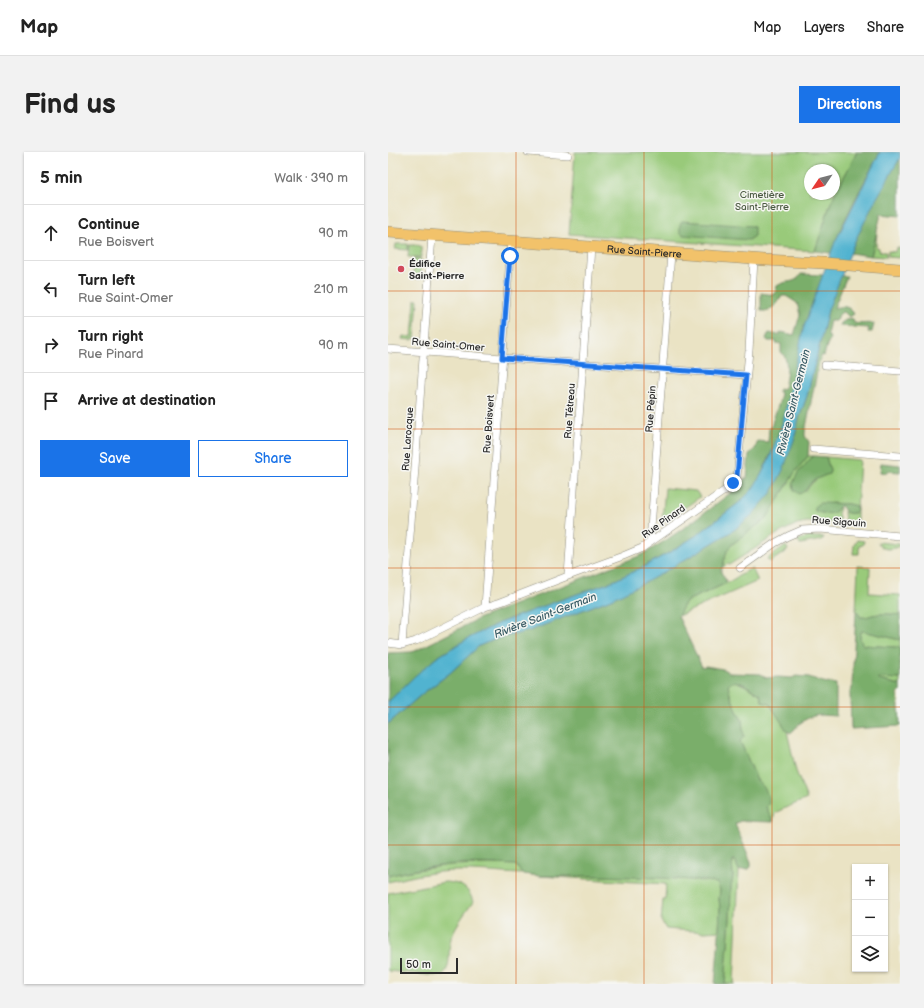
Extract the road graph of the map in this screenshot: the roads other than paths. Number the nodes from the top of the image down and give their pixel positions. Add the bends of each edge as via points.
1 (528, 152) edge
2 (568, 155) dead end
3 (388, 232) edge
4 (432, 236) junction
5 (511, 241) junction
6 (591, 247) junction
7 (671, 253) junction
8 (754, 259) junction
9 (900, 269) edge
10 (388, 349) edge
11 (423, 351) junction
12 (502, 358) junction
13 (582, 364) junction
14 (825, 365) dead end
15 (663, 369) junction
16 (900, 371) edge
17 (746, 375) junction
18 (813, 449) dead end
19 (900, 456) edge
20 (900, 536) edge
21 (650, 542) junction
22 (740, 568) dead end
23 (568, 576) junction
24 (485, 607) junction
25 (388, 643) edge
26 (402, 645) junction

1 - 2 street
3 - 4 main road, Rue Saint-Pierre
4 - 5 main road, Rue Saint-Pierre
4 - 11 street, Rue Larocque
5 - 6 main road, Rue Saint-Pierre
5 - 12 street, Rue Boisvert
6 - 7 main road, Rue Saint-Pierre
6 - 13 street, Rue Tétreau
7 - 8 main road, Rue Saint-Pierre
7 - 15 street, Rue Pépin
8 - 9 main road, Rue Saint-Pierre
8 - 17 street, Rue Pinard
10 - 11 street, Rue Saint-Omer
11 - 12 street, Rue Saint-Omer
11 - 26 street, Rue Larocque
12 - 13 street, Rue Saint-Omer
12 - 24 street, Rue Boisvert
13 - 15 street, Rue Saint-Omer
13 - 23 street, Rue Tétreau
14 - 16 street
15 - 17 street, Rue Saint-Omer
15 - 21 street, Rue Pépin
17 - 21 street, Rue Pinard via 736,479 727,489
18 - 19 street
20 - 22 street, Rue Sigouin via 820,529 802,530 776,543
21 - 23 street, Rue Pinard via 623,556
23 - 24 street, Rue Pinard
24 - 26 street, Rue Pinard via 416,641
25 - 26 street, Rue Pinard

